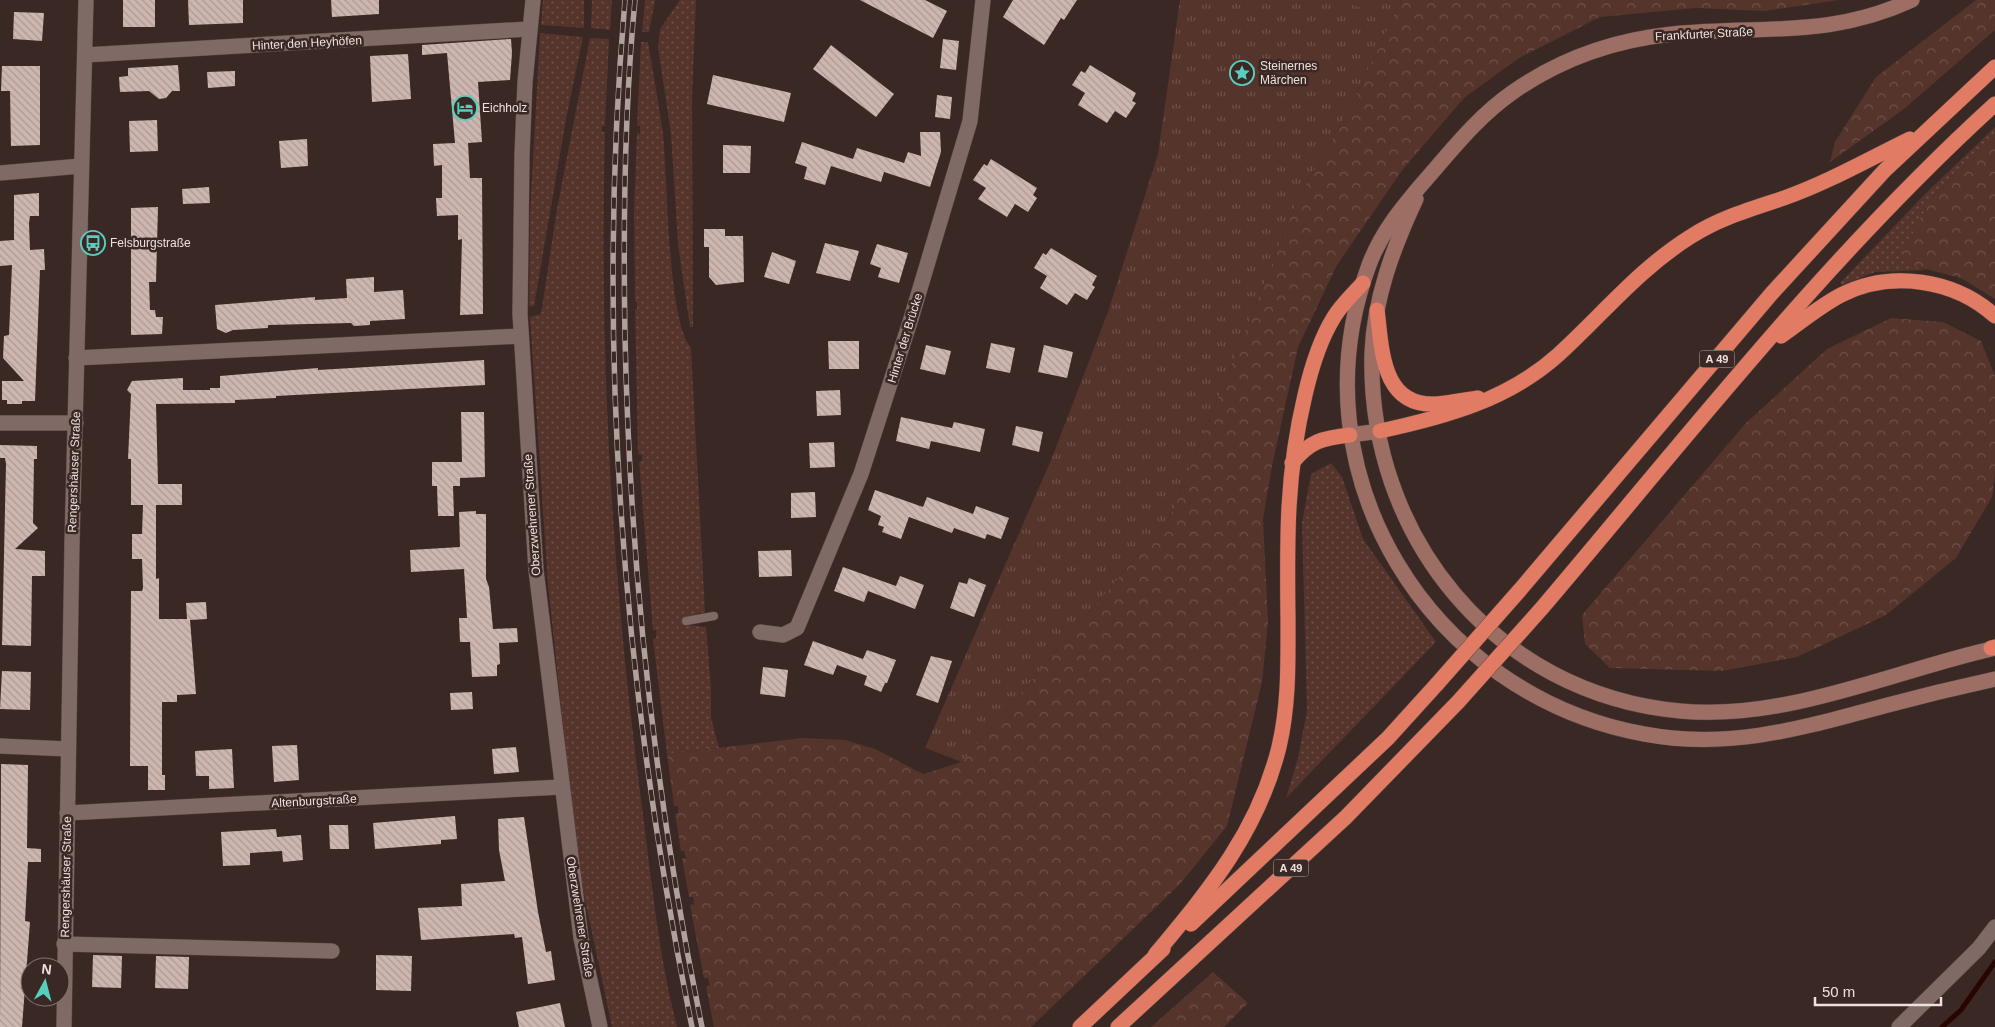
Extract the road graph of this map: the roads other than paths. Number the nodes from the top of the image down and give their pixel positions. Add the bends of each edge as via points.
1 (86, 0) edge
2 (533, 0) edge
3 (983, 0) edge
4 (1912, 0) edge
5 (530, 29) junction
6 (85, 55) junction
7 (1995, 67) edge
8 (1995, 104) edge
9 (1923, 133) junction
10 (81, 166) junction
11 (0, 173) edge
12 (1423, 184) junction
13 (1363, 283) junction
14 (1377, 310) junction
15 (1995, 316) edge
16 (520, 336) junction
17 (1760, 352) junction
18 (76, 358) junction
19 (1497, 396) junction
20 (0, 423) edge
21 (76, 423) junction
22 (1380, 431) junction
23 (1350, 435) junction
24 (1292, 463) junction
25 (714, 616) dead end
26 (686, 621) dead end
27 (760, 632) dead end
28 (1994, 648) edge
29 (1995, 679) edge
30 (0, 746) edge
31 (68, 749) junction
32 (561, 786) junction
33 (67, 813) junction
34 (1995, 927) edge
35 (64, 944) junction
36 (332, 951) dead end
37 (1155, 956) junction
38 (64, 1027) edge
39 (600, 1027) edge
40 (1080, 1027) edge
41 (1118, 1027) edge
42 (1899, 1027) edge

1 - 6 street, Rengershäuser Straße
2 - 5 street, Oberzwehrener Straße
3 - 27 street, Hinter der Brücke via 970,122 861,474 797,628 784,635
4 - 12 main road, Frankfurter Straße via 1879,13 1822,27 1656,36 1620,43 1573,59 1532,80 1496,105 1462,136
5 - 6 street, Hinter den Heyhöfen
5 - 16 street, Oberzwehrener Straße via 522,156
6 - 10 street, Rengershäuser Straße
7 - 9 highway, A 49
8 - 17 highway, A 49 via 1869,226
9 - 19 highway via 1820,183 1736,213 1692,235 1652,263 1557,355
9 - 37 highway, A 49, bridge via 1772,292 1437,684 1381,744
10 - 11 street
10 - 18 street, Rengershäuser Straße
12 - 13 main road via 1384,232
12 - 14 main road via 1394,249
13 - 23 main road via 1350,335 1347,370
13 - 24 highway via 1334,318 1319,348 1301,413
14 - 19 highway via 1386,373 1404,395 1435,404
14 - 22 main road via 1372,368
15 - 17 highway via 1962,294 1934,284 1881,282 1857,288 1834,299
16 - 18 street
16 - 32 street, Oberzwehrener Straße via 536,570
17 - 41 highway, A 49, bridge via 1458,702 1346,817
18 - 21 street, Rengershäuser Straße
19 - 22 highway via 1452,414
20 - 21 street
21 - 31 street, Rengershäuser Straße
22 - 23 main road
22 - 28 main road via 1390,475 1407,522 1425,557 1444,583 1479,621 1522,654 1597,693 1652,708 1733,712 1786,704
23 - 24 highway via 1311,443
23 - 29 main road via 1362,490 1381,537 1405,577 1430,609 1458,639 1506,678 1586,718 1644,734 1731,740 1789,732 1934,692
24 - 37 highway via 1287,519 1287,694 1272,770 1238,848
25 - 26 lane
30 - 31 street
31 - 33 street, Rengershäuser Straße
32 - 33 street, Altenburgstraße
32 - 39 street, Oberzwehrener Straße via 581,938
33 - 35 street, Rengershäuser Straße
34 - 42 street via 1979,948
35 - 36 street, Rengershäuser Straße
35 - 38 street, Rengershäuser Straße
37 - 40 highway, A 49

